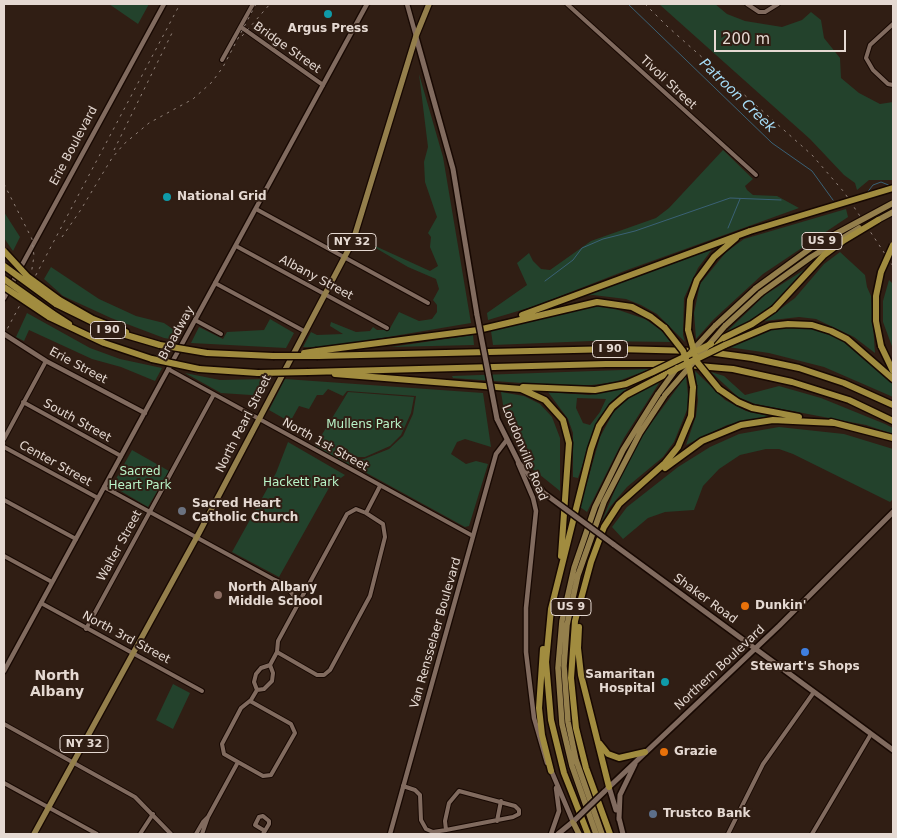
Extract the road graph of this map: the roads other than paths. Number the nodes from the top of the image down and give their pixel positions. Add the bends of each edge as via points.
1 (164, 4) edge
2 (253, 4) edge
3 (367, 4) edge
4 (407, 4) edge
5 (429, 4) edge
6 (567, 4) edge
7 (747, 4) edge
8 (778, 4) edge
9 (893, 24) edge
10 (241, 27) junction
11 (416, 36) junction
12 (222, 60) dead end
13 (322, 84) junction
14 (893, 85) edge
15 (756, 175) dead end
16 (893, 188) edge
17 (893, 203) edge
18 (256, 209) junction
19 (893, 212) edge
20 (878, 220) junction
21 (750, 231) junction
22 (893, 245) edge
23 (236, 246) junction
24 (4, 251) edge
25 (345, 257) junction
26 (4, 266) edge
27 (4, 279) edge
28 (215, 283) junction
29 (4, 287) edge
30 (324, 294) junction
31 (4, 298) edge
32 (57, 302) junction
33 (428, 303) dead end
34 (50, 315) junction
35 (195, 320) junction
36 (493, 327) junction
37 (387, 328) dead end
38 (304, 331) junction
39 (4, 334) edge
40 (221, 334) dead end
41 (318, 354) junction
42 (46, 361) junction
43 (168, 369) junction
44 (893, 371) edge
45 (319, 372) junction
46 (893, 378) edge
47 (507, 388) junction
48 (214, 394) junction
49 (23, 402) junction
50 (893, 405) edge
51 (145, 413) junction
52 (259, 419) junction
53 (893, 421) edge
54 (834, 423) junction
55 (893, 438) edge
56 (4, 439) edge
57 (506, 441) junction
58 (4, 447) edge
59 (514, 455) junction
60 (121, 456) junction
61 (380, 486) junction
62 (104, 487) junction
63 (635, 488) junction
64 (98, 498) junction
65 (4, 500) edge
66 (150, 512) junction
67 (893, 512) edge
68 (366, 513) junction
69 (473, 536) junction
70 (196, 538) junction
71 (76, 539) junction
72 (4, 556) edge
73 (273, 579) junction
74 (52, 582) junction
75 (307, 588) junction
76 (556, 589) junction
77 (583, 590) junction
78 (41, 603) junction
79 (299, 603) junction
80 (550, 619) junction
81 (86, 629) junction
82 (755, 648) junction
83 (277, 652) junction
84 (133, 653) junction
85 (270, 665) junction
86 (4, 671) edge
87 (257, 690) junction
88 (202, 691) dead end
89 (814, 692) junction
90 (250, 701) junction
91 (4, 724) edge
92 (871, 734) junction
93 (598, 742) junction
94 (893, 750) edge
95 (645, 752) junction
96 (639, 758) junction
97 (74, 762) junction
98 (238, 762) junction
99 (551, 771) junction
100 (555, 782) junction
101 (4, 783) edge
102 (404, 786) junction
103 (607, 789) junction
104 (501, 801) junction
105 (49, 808) junction
106 (153, 814) junction
107 (208, 817) junction
108 (575, 820) junction
109 (619, 820) junction
110 (497, 821) junction
111 (446, 830) junction
112 (34, 834) edge
113 (97, 834) edge
114 (140, 834) edge
115 (171, 834) edge
116 (196, 834) edge
117 (202, 834) edge
118 (390, 834) edge
119 (551, 834) edge
120 (558, 834) edge
121 (579, 834) edge
122 (588, 834) edge
123 (596, 834) edge
124 (602, 834) edge
125 (610, 834) edge
126 (623, 834) edge
127 (728, 834) edge
128 (812, 834) edge

1 - 31 street, Erie Boulevard
2 - 10 street
3 - 13 street, Broadway
4 - 11 street, Loudonville Road
5 - 11 main road, North Pearl Street / NY 32
6 - 15 street, Tivoli Street
7 - 8 street via 764,12
9 - 14 street via 870,45 866,58 873,70
10 - 12 street
10 - 13 street, Bridge Street
11 - 25 main road, North Pearl Street / NY 32 via 353,241
11 - 57 main road, Loudonville Road, bridge via 454,176 497,419
13 - 18 street, Broadway
16 - 21 highway, bridge
17 - 123 main road, US 9, bridge via 820,242 756,288 715,326 658,394 623,450 595,507 574,568 562,621 558,676 562,724 575,776
18 - 23 street, Broadway
18 - 25 street
19 - 20 main road, US 9
20 - 47 highway, bridge via 824,255 774,310 653,372 618,386 595,390
20 - 124 main road, US 9, bridge via 822,250 761,293 724,326 666,395 633,446 604,502 580,570 567,625 564,671 568,722 578,765
21 - 36 highway
21 - 54 highway, bridge via 725,246 701,274 690,300 688,330 698,362 719,389 752,408
22 - 44 highway, bridge via 881,272 876,296 881,346
23 - 28 street, Broadway
23 - 30 street, Albany Street
24 - 32 highway, bridge
25 - 30 main road, North Pearl Street / NY 32
25 - 33 street
26 - 32 highway, I 90, bridge
27 - 34 highway, bridge
28 - 35 street, Broadway
28 - 38 street
29 - 34 highway, bridge
30 - 37 street, Albany Street
30 - 38 main road, North Pearl Street / NY 32
32 - 41 highway, I 90, bridge via 100,327 160,345 207,354
34 - 45 highway, I 90, bridge via 93,339 152,360 199,369 258,373
35 - 40 street
35 - 43 street, Broadway
36 - 41 highway
36 - 63 highway, bridge via 597,302 632,307 665,328 683,351 689,367 693,388 691,416 683,440 664,463
38 - 52 main road, North Pearl Street / NY 32
39 - 42 street, Erie Street
41 - 50 highway, I 90 via 616,349 701,351 799,368
42 - 49 street
42 - 51 street, Erie Street
43 - 48 street, North 1st Street
43 - 51 street, Broadway
45 - 47 highway
45 - 53 highway, I 90 via 618,364 710,366 804,385 849,400
46 - 76 highway, bridge via 847,339 831,331 812,325 776,325 725,345 626,394 599,426 592,442
47 - 76 highway via 529,391 545,400 560,416 569,438 564,530
48 - 52 street, North 1st Street
48 - 66 street, Walter Street
49 - 56 street
49 - 60 street, South Street
51 - 60 street, Broadway
52 - 61 street, North 1st Street
52 - 70 main road, North Pearl Street / NY 32
54 - 55 highway
54 - 63 highway via 774,420 733,427 702,441
57 - 59 main road, Loudonville Road
57 - 69 street, Van Rensselaer Boulevard via 496,454
58 - 64 street, Center Street
59 - 82 main road, Shaker Road, bridge via 544,493
59 - 99 street, Loudonville Road via 536,511 526,608 526,658 536,728 544,759
60 - 62 street, Broadway
61 - 68 street
61 - 69 street, North 1st Street
62 - 64 street, Broadway
62 - 66 street
63 - 77 highway via 618,504 604,527
64 - 71 street, Broadway
65 - 71 street
66 - 70 street
66 - 81 street, Walter Street
67 - 82 main road, Northern Boulevard
68 - 75 street via 356,509 348,513
68 - 83 street via 383,524 385,537 370,596 330,670 324,675 317,675
69 - 102 street, Van Rensselaer Boulevard
70 - 73 street
70 - 84 main road, North Pearl Street / NY 32
71 - 74 street, Broadway
72 - 74 street
73 - 75 street via 292,587
73 - 79 street via 291,592
74 - 78 street, Broadway
75 - 79 street
76 - 80 highway
77 - 93 highway via 578,658
77 - 125 highway via 572,651 574,709 583,757
78 - 81 street, North 3rd Street
78 - 86 street, Broadway
79 - 83 street via 277,643
80 - 99 highway via 544,641 539,700 542,734
80 - 122 highway via 546,674 550,720 564,773
81 - 84 street, North 3rd Street
82 - 89 main road, Shaker Road
82 - 95 main road, Northern Boulevard
83 - 85 street
84 - 88 street, North 3rd Street
84 - 97 main road, North Pearl Street / NY 32
85 - 87 street via 256,674
85 - 87 street via 272,681 267,687
87 - 90 street
89 - 92 main road, Shaker Road
89 - 127 street via 763,764
90 - 98 street via 241,708 221,746 224,754
90 - 98 street via 291,724 295,733 271,775 263,776
91 - 97 street
92 - 94 main road, Shaker Road
92 - 128 street
93 - 95 highway via 615,757
93 - 103 highway
95 - 96 main road, Northern Boulevard
96 - 103 main road, Northern Boulevard
96 - 109 main road via 621,791
97 - 105 main road, North Pearl Street / NY 32
97 - 106 street via 135,797
98 - 107 street
99 - 100 street, Loudonville Road
100 - 108 street, Loudonville Road
100 - 119 street via 559,810
101 - 105 street
102 - 111 street via 420,795 421,820 426,829 433,832
102 - 118 street, Van Rensselaer Boulevard
103 - 108 main road, Northern Boulevard, bridge
103 - 109 main road
104 - 110 street
104 - 110 street via 517,807 520,813
104 - 111 street via 458,792 449,803
105 - 112 main road, North Pearl Street / NY 32
105 - 113 street
106 - 114 street
106 - 115 street
107 - 116 street
107 - 117 street
108 - 120 main road, Northern Boulevard
108 - 121 main road
109 - 126 main road
110 - 111 street

